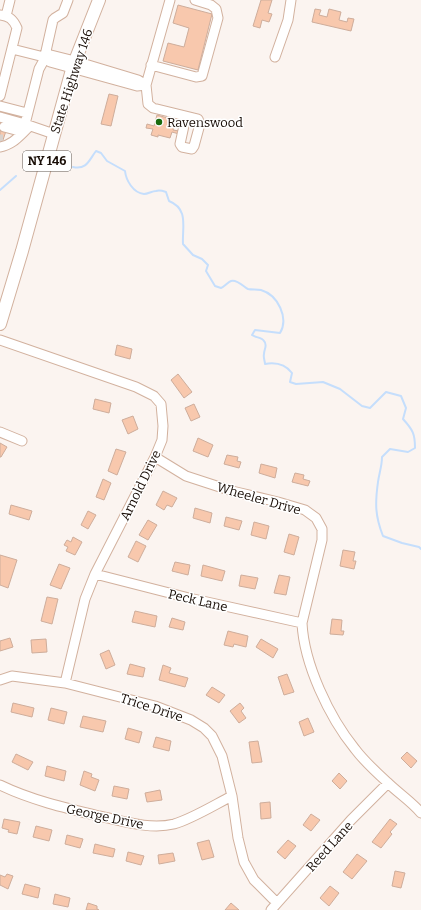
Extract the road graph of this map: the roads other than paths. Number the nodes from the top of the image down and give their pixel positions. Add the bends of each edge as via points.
1 (68, 0) edge
2 (170, 0) edge
3 (195, 0) edge
4 (292, 0) edge
5 (98, 1) edge
6 (6, 10) edge
7 (12, 49) junction
8 (275, 57) dead end
9 (46, 58) junction
10 (74, 65) junction
11 (151, 65) junction
12 (146, 85) junction
13 (0, 96) edge
14 (0, 106) edge
15 (28, 113) junction
16 (183, 116) dead end
17 (0, 117) edge
18 (4, 127) dead end
19 (26, 128) junction
20 (54, 134) junction
21 (2, 143) edge
22 (0, 324) edge
23 (0, 340) edge
24 (0, 432) edge
25 (22, 442) dead end
26 (155, 457) junction
27 (95, 574) junction
28 (302, 623) junction
29 (0, 680) edge
30 (65, 683) junction
31 (388, 783) junction
32 (0, 785) edge
33 (232, 796) junction
34 (421, 813) edge
35 (278, 902) junction
36 (271, 910) edge

1 - 9 street via 63,13 53,20
2 - 11 street
3 - 11 street via 211,5 216,10 218,18 202,76 196,77
4 - 8 street
5 - 10 main road, State Highway 146 / NY 146
6 - 7 street via 17,28
7 - 9 street
7 - 13 street
9 - 10 street via 52,55
9 - 15 street via 38,69
10 - 12 street via 138,80
10 - 20 main road, State Highway 146 / NY 146
11 - 12 street
12 - 16 street via 148,104 153,108
14 - 15 street
15 - 19 street
17 - 19 street
18 - 19 street
19 - 20 street
19 - 21 street via 7,146
20 - 22 main road, State Highway 146 / NY 146
23 - 26 street, Arnold Drive via 136,387 154,396 161,404 163,426 162,440
24 - 25 street
26 - 27 street, Arnold Drive
26 - 28 street, Wheeler Drive via 186,476 305,510 316,518 322,529 322,540
27 - 28 street, Peck Lane
27 - 30 street, Arnold Drive via 85,599
28 - 31 street, Wheeler Drive via 307,658 332,714 355,750
29 - 30 street, Trice Drive via 12,676
30 - 33 street, Trice Drive via 155,706 204,728 212,736 222,756
31 - 34 street, Wheeler Drive
31 - 35 street, Reed Lane
32 - 33 street, George Drive via 20,794 77,811 133,824 156,826 175,824
33 - 35 street, Trice Drive via 244,862 254,880
35 - 36 street, Reed Lane

